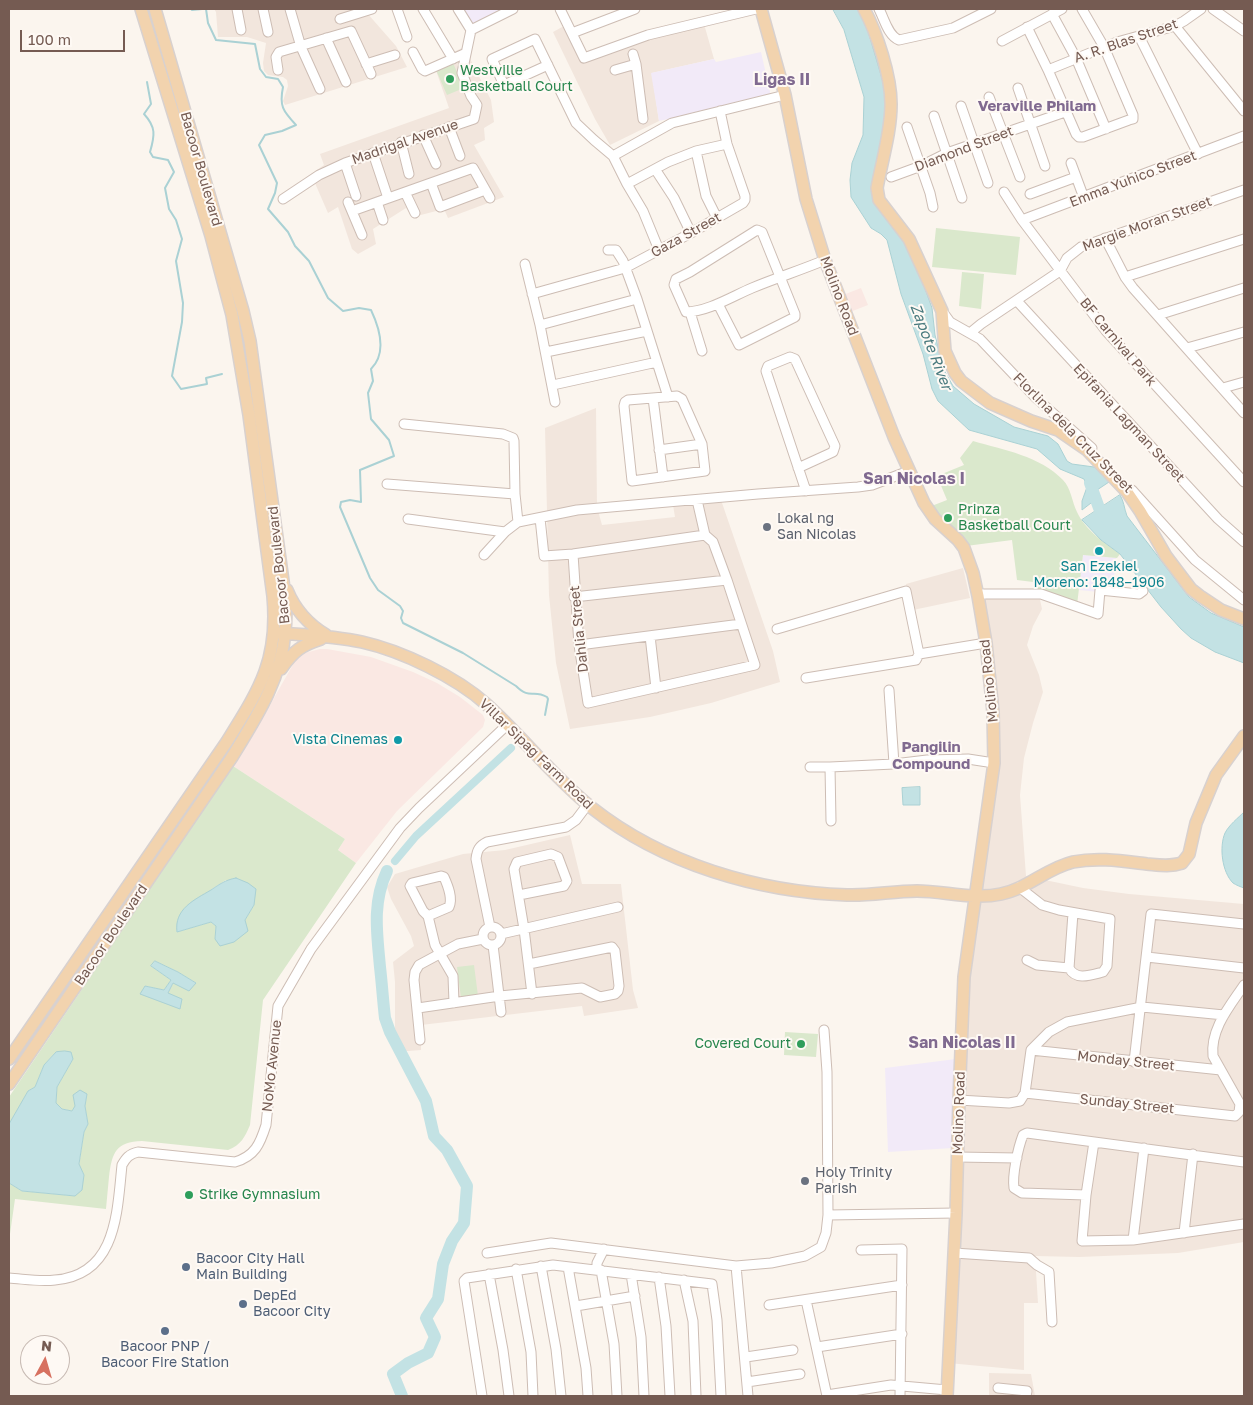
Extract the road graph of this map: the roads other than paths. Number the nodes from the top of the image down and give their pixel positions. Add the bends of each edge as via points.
1 (141, 9) edge
2 (155, 9) edge
3 (237, 9) edge
4 (263, 9) edge
5 (290, 9) edge
6 (372, 9) edge
7 (397, 9) edge
8 (423, 9) edge
9 (458, 9) edge
10 (513, 9) edge
11 (560, 9) edge
12 (635, 9) edge
13 (756, 9) edge
14 (761, 9) edge
15 (990, 9) edge
16 (1062, 9) edge
17 (1082, 9) edge
18 (1201, 9) edge
19 (1213, 9) edge
20 (882, 10) edge
21 (867, 12) edge
22 (1052, 14) junction
23 (340, 19) dead end
24 (1175, 26) junction
25 (1027, 27) junction
26 (241, 30) dead end
27 (471, 30) junction
28 (1244, 31) edge
29 (268, 32) dead end
30 (572, 33) junction
31 (1139, 36) junction
32 (407, 37) dead end
33 (326, 38) junction
34 (1002, 41) dead end
35 (301, 47) junction
36 (631, 47) junction
37 (1104, 47) junction
38 (412, 52) dead end
39 (466, 53) junction
40 (395, 55) dead end
41 (1076, 58) junction
42 (452, 59) junction
43 (366, 64) junction
44 (636, 64) junction
45 (548, 65) junction
46 (278, 70) dead end
47 (616, 70) dead end
48 (1048, 70) junction
49 (371, 74) dead end
50 (346, 82) dead end
51 (1018, 88) dead end
52 (320, 89) dead end
53 (786, 95) junction
54 (989, 97) dead end
55 (961, 106) dead end
56 (720, 111) junction
57 (1244, 111) edge
58 (1065, 112) junction
59 (934, 116) dead end
60 (642, 119) dead end
61 (1030, 124) junction
62 (449, 127) junction
63 (907, 127) dead end
64 (1106, 129) junction
65 (1004, 134) junction
66 (424, 135) junction
67 (1244, 136) edge
68 (401, 142) junction
69 (727, 144) junction
70 (974, 144) junction
71 (696, 151) junction
72 (373, 153) junction
73 (947, 153) junction
74 (1198, 154) junction
75 (460, 156) dead end
76 (613, 156) junction
77 (345, 163) junction
78 (1071, 163) dead end
79 (436, 164) dead end
80 (921, 166) junction
81 (1045, 166) dead end
82 (655, 169) junction
83 (410, 174) dead end
84 (891, 177) dead end
85 (1020, 177) dead end
86 (1076, 177) junction
87 (431, 183) junction
88 (988, 183) dead end
89 (627, 184) junction
90 (485, 190) junction
91 (1244, 190) edge
92 (405, 192) junction
93 (1004, 192) dead end
94 (1030, 194) dead end
95 (356, 196) dead end
96 (388, 198) junction
97 (490, 198) dead end
98 (962, 198) dead end
99 (1084, 198) junction
100 (283, 199) dead end
101 (377, 202) junction
102 (933, 207) dead end
103 (415, 213) dead end
104 (717, 218) junction
105 (383, 220) dead end
106 (1022, 220) junction
107 (692, 234) junction
108 (362, 235) dead end
109 (1104, 238) junction
110 (1244, 239) edge
111 (608, 250) dead end
112 (659, 250) junction
113 (825, 260) junction
114 (525, 264) dead end
115 (625, 268) junction
116 (1060, 271) junction
117 (1125, 276) junction
118 (780, 278) junction
119 (1244, 288) edge
120 (532, 294) junction
121 (637, 299) junction
122 (1016, 301) junction
123 (718, 304) junction
124 (942, 311) junction
125 (690, 312) junction
126 (1158, 315) junction
127 (540, 325) junction
128 (647, 331) junction
129 (1244, 332) edge
130 (970, 333) junction
131 (1187, 348) junction
132 (702, 351) dead end
133 (546, 352) junction
134 (657, 362) junction
135 (1244, 382) edge
136 (553, 385) junction
137 (1223, 388) junction
138 (668, 397) junction
139 (653, 398) junction
140 (555, 402) dead end
141 (1244, 412) edge
142 (404, 424) dead end
143 (702, 444) junction
144 (660, 450) junction
145 (798, 468) junction
146 (909, 471) junction
147 (664, 477) junction
148 (1243, 478) edge
149 (387, 484) dead end
150 (806, 491) junction
151 (515, 494) junction
152 (698, 500) junction
153 (540, 518) junction
154 (408, 519) dead end
155 (518, 522) junction
156 (505, 532) junction
157 (705, 536) junction
158 (1244, 542) edge
159 (573, 554) junction
160 (484, 555) dead end
161 (727, 580) junction
162 (283, 581) junction
163 (1144, 591) dead end
164 (978, 594) junction
165 (574, 598) junction
166 (1244, 600) edge
167 (1244, 619) edge
168 (741, 624) junction
169 (777, 630) dead end
170 (280, 633) junction
171 (328, 636) junction
172 (650, 636) junction
173 (986, 643) junction
174 (578, 645) junction
175 (919, 654) junction
176 (806, 678) dead end
177 (275, 679) junction
178 (656, 688) junction
179 (889, 690) dead end
180 (507, 725) junction
181 (1244, 736) edge
182 (994, 762) junction
183 (894, 764) junction
184 (810, 767) dead end
185 (830, 767) junction
186 (588, 804) junction
187 (831, 821) dead end
188 (1019, 887) junction
189 (519, 895) junction
190 (975, 896) junction
191 (618, 907) dead end
192 (1073, 913) junction
193 (428, 916) junction
194 (1244, 924) edge
195 (490, 927) junction
196 (524, 929) junction
197 (501, 934) junction
198 (483, 939) junction
199 (494, 945) junction
200 (440, 953) junction
201 (1147, 957) junction
202 (1027, 960) dead end
203 (529, 964) junction
204 (1069, 968) junction
205 (1244, 968) edge
206 (1244, 984) edge
207 (532, 994) junction
208 (500, 996) junction
209 (454, 1003) junction
210 (1142, 1007) junction
211 (418, 1008) junction
212 (501, 1012) dead end
213 (1224, 1015) junction
214 (824, 1030) dead end
215 (420, 1040) dead end
216 (1031, 1050) junction
217 (9, 1059) edge
218 (1134, 1062) junction
219 (1221, 1070) junction
220 (9, 1084) edge
221 (1025, 1093) junction
222 (959, 1100) junction
223 (1094, 1142) junction
224 (1144, 1148) junction
225 (1193, 1154) junction
226 (957, 1157) junction
227 (1017, 1158) junction
228 (1244, 1162) edge
229 (1086, 1195) junction
230 (956, 1213) junction
231 (828, 1215) junction
232 (1244, 1224) edge
233 (1184, 1233) junction
234 (1133, 1240) junction
235 (861, 1250) dead end
236 (603, 1251) junction
237 (487, 1253) dead end
238 (954, 1253) junction
239 (540, 1266) junction
240 (736, 1266) junction
241 (568, 1267) junction
242 (516, 1269) junction
243 (602, 1270) junction
244 (489, 1274) junction
245 (631, 1274) junction
246 (659, 1277) junction
247 (9, 1278) edge
248 (684, 1280) junction
249 (902, 1285) junction
250 (635, 1296) junction
251 (607, 1300) junction
252 (806, 1300) junction
253 (769, 1305) dead end
254 (576, 1306) junction
255 (1052, 1322) dead end
256 (902, 1334) junction
257 (818, 1347) junction
258 (793, 1350) dead end
259 (746, 1357) junction
260 (800, 1374) dead end
261 (747, 1382) junction
262 (901, 1386) junction
263 (998, 1388) dead end
264 (947, 1393) edge
265 (827, 1395) edge
266 (482, 1396) edge
267 (509, 1396) edge
268 (533, 1396) edge
269 (561, 1396) edge
270 (588, 1396) edge
271 (617, 1396) edge
272 (644, 1396) edge
273 (670, 1396) edge
274 (696, 1396) edge
275 (721, 1396) edge
276 (748, 1396) edge
277 (900, 1396) edge
278 (1026, 1396) edge

1 - 170 main road, Bacoor Boulevard via 232,315
2 - 162 main road, Bacoor Boulevard via 250,341
3 - 26 street
4 - 29 street
5 - 35 street
6 - 23 street
7 - 32 street
8 - 42 street
9 - 27 street
10 - 27 street
11 - 30 street
12 - 30 street
13 - 36 street via 691,23
14 - 53 main road, Molino Road
15 - 20 street via 953,28 899,40 890,31
16 - 22 street
17 - 37 street
18 - 24 street, A. R. Blas Street
19 - 28 street
20 - 21 street
21 - 124 main road via 888,77 891,104 878,196 909,239
22 - 25 street
22 - 41 street
24 - 31 street, A. R. Blas Street
24 - 57 street
25 - 34 street
25 - 48 street
27 - 39 street, Madrigal Avenue
30 - 36 street via 584,58
31 - 37 street, A. R. Blas Street
31 - 74 street
33 - 35 street
33 - 43 street via 351,30
33 - 50 street
35 - 46 street via 278,53
35 - 52 street
36 - 44 street
37 - 41 street, A. R. Blas Street
37 - 64 street via 1133,115 1133,119
38 - 42 street via 426,71
39 - 42 street
39 - 62 street, Madrigal Avenue via 462,73 476,105 474,119
40 - 43 street
41 - 48 street, A. R. Blas Street
41 - 64 street
43 - 49 street
44 - 47 street
44 - 60 street
45 - 45 street via 504,85 492,59 535,39
45 - 76 street via 576,123
48 - 58 street
51 - 61 street
53 - 56 street
53 - 113 main road, Molino Road via 806,199
54 - 65 street
55 - 70 street
56 - 69 street
56 - 76 street via 672,123
58 - 61 street, Diamond Street
58 - 64 street via 1079,137
59 - 73 street
61 - 65 street, Diamond Street
61 - 81 street
62 - 66 street, Madrigal Avenue
62 - 75 street
63 - 80 street
65 - 70 street, Diamond Street
65 - 85 street
66 - 68 street, Madrigal Avenue
66 - 79 street
67 - 74 street, Emma Yuhico Street
68 - 72 street, Madrigal Avenue
68 - 83 street
69 - 71 street
69 - 104 street, Gaza Street via 745,200
70 - 73 street, Diamond Street
70 - 88 street
71 - 82 street
71 - 104 street via 706,196
72 - 77 street, Madrigal Avenue
72 - 96 street
73 - 80 street, Diamond Street
73 - 98 street
74 - 99 street, Emma Yuhico Street
76 - 89 street
77 - 95 street
77 - 100 street, Madrigal Avenue via 319,175
78 - 86 street
80 - 84 street, Diamond Street
80 - 102 street
82 - 89 street
82 - 107 street
86 - 94 street
86 - 99 street
87 - 90 street via 473,168
87 - 90 street via 440,207
87 - 92 street
89 - 112 street via 643,211
90 - 97 street
91 - 109 street, Margie Moran Street
92 - 96 street
92 - 103 street
93 - 106 street, BF Carnival Park
96 - 101 street
99 - 106 street, Emma Yuhico Street
101 - 105 street
101 - 108 street via 350,206
104 - 107 street, Gaza Street
106 - 116 street, BF Carnival Park
107 - 112 street, Gaza Street
109 - 116 street, Margie Moran Street via 1070,254
109 - 117 street
110 - 117 street
111 - 115 street via 617,250
112 - 115 street, Gaza Street
113 - 118 street
113 - 146 main road, Molino Road
114 - 120 street
115 - 120 street, Gaza Street
115 - 121 street
116 - 122 street, Margie Moran Street
116 - 148 street, BF Carnival Park via 1106,331
117 - 126 street
118 - 123 street
118 - 123 street via 795,317 742,344 737,343
118 - 125 street via 762,232 757,230 676,279 674,285 684,309
119 - 126 street
120 - 127 street
121 - 127 street
121 - 128 street
122 - 130 street, Margie Moran Street
122 - 158 street, Epifania Lagman Street via 1218,519
123 - 125 street
124 - 130 street, Florlina dela Cruz Street via 950,322
124 - 167 main road via 945,351 961,381 990,403 1058,430 1087,450 1127,492 1182,578 1221,610
125 - 132 street
126 - 131 street
127 - 133 street
128 - 133 street
128 - 134 street
129 - 131 street
130 - 166 street, Florlina dela Cruz Street via 1100,455 1195,560
131 - 137 street
133 - 136 street
134 - 136 street
134 - 138 street
135 - 137 street
136 - 140 street
137 - 141 street
138 - 139 street
138 - 143 street via 682,399
139 - 144 street
139 - 147 street via 625,402 632,480
142 - 151 street via 509,435 514,441
143 - 144 street
143 - 147 street via 705,471
144 - 147 street
145 - 145 street via 766,371 768,366 790,357 795,359 835,446 833,452
145 - 150 street
146 - 150 street via 872,485
146 - 164 main road, Molino Road via 927,510 964,548
149 - 151 street
150 - 152 street
151 - 155 street
152 - 153 street via 577,510
152 - 157 street
153 - 155 street
153 - 159 street via 544,556
154 - 156 street
155 - 156 street
156 - 160 street
157 - 159 street
157 - 161 street via 713,542
159 - 165 street, Dahlia Street
161 - 165 street
161 - 168 street
162 - 170 main road, Bacoor Boulevard via 285,606
162 - 171 main road via 302,616
163 - 164 street via 1138,594 1100,590 1098,614 1041,594
164 - 173 main road, Molino Road
165 - 174 street, Dahlia Street
168 - 172 street
168 - 178 street via 754,665
169 - 175 street via 906,591
170 - 171 main road, Villar Sipag Farm Road
170 - 177 main road, Bacoor Boulevard via 281,661
170 - 217 main road, Bacoor Boulevard via 264,677 226,743
171 - 177 main road via 295,651
171 - 180 main road, Villar Sipag Farm Road via 364,642 426,665 484,702
172 - 174 street
172 - 178 street
173 - 175 street
173 - 182 main road, Molino Road
174 - 178 street, Dahlia Street via 588,703
175 - 176 street via 916,660
177 - 220 main road, Bacoor Boulevard via 258,716 232,757
179 - 183 street
180 - 186 main road, Villar Sipag Farm Road
180 - 247 street, NoMo Avenue via 400,828 311,949 278,1006 266,1125 254,1152 235,1162 138,1152 131,1154 122,1165 116,1218 109,1243 96,1262 65,1279
181 - 188 main road, Villar Sipag Farm Road via 1216,775 1196,823 1189,854 1182,863 1167,865 1093,859 1065,864
182 - 183 street via 968,759
182 - 190 main road, Molino Road
183 - 185 street
184 - 185 street
185 - 187 street
186 - 190 main road, Villar Sipag Farm Road via 613,823 686,862 750,881 846,895 921,891
186 - 195 street via 566,827 487,842 477,850
188 - 190 main road, Villar Sipag Farm Road via 1002,894
188 - 192 street via 1042,905
189 - 189 street via 564,886 567,881 558,857 551,854 517,862 514,872
189 - 196 street
190 - 222 main road, Molino Road via 964,976
191 - 196 street
192 - 204 street
192 - 204 street via 1110,920 1107,966 1103,972 1080,977
193 - 193 street via 451,904 444,877 410,886
193 - 200 street
194 - 201 street via 1151,914
195 - 197 street via 498,928
195 - 198 street via 484,930
196 - 197 street
196 - 203 street
197 - 199 street via 500,941
198 - 199 street
198 - 200 street via 458,944
199 - 208 street
200 - 209 street via 453,976
200 - 211 street via 419,965 415,972
201 - 205 street
201 - 210 street
202 - 204 street via 1037,965
203 - 207 street
203 - 207 street via 612,947 619,986 614,994 600,997 582,988
206 - 213 street
207 - 208 street
208 - 209 street
208 - 212 street
209 - 211 street
210 - 213 street
210 - 216 street via 1066,1022 1049,1032
210 - 218 street
211 - 215 street
213 - 219 street via 1216,1031 1213,1051
214 - 231 street
216 - 218 street, Monday Street
216 - 221 street
218 - 219 street, Monday Street
219 - 221 street, Sunday Street via 1240,1104 1235,1116
221 - 222 street via 1024,1098 1016,1102
222 - 226 main road, Molino Road
223 - 224 street
223 - 227 street via 1027,1133 1021,1140
223 - 229 street
224 - 225 street
224 - 234 street
225 - 228 street
225 - 233 street
226 - 227 street
226 - 230 main road, Molino Road
227 - 229 street via 1013,1183 1017,1190
229 - 234 street via 1082,1240
230 - 231 street
230 - 238 main road, Molino Road
231 - 240 street via 821,1247 805,1256
232 - 233 street
233 - 234 street
235 - 249 street via 902,1249
236 - 237 street via 551,1243
236 - 240 street
236 - 243 street via 607,1264
238 - 255 street via 1029,1258 1048,1272
238 - 264 main road, Molino Road
239 - 241 street
239 - 242 street
239 - 269 street via 556,1349
240 - 259 street
241 - 243 street
241 - 254 street
242 - 244 street
242 - 268 street via 530,1352
243 - 245 street
243 - 251 street
244 - 266 street via 465,1279 463,1283
244 - 267 street
245 - 246 street
245 - 250 street
246 - 248 street
246 - 273 street
248 - 274 street via 693,1321
248 - 275 street via 712,1284 718,1320
249 - 252 street
249 - 256 street
250 - 251 street
250 - 272 street
251 - 254 street
251 - 271 street
252 - 253 street
252 - 257 street
254 - 270 street
256 - 257 street
256 - 262 street
257 - 265 street
258 - 259 street
259 - 261 street
260 - 261 street
261 - 276 street
262 - 264 street
262 - 265 street
262 - 277 street
263 - 278 street via 1027,1390

